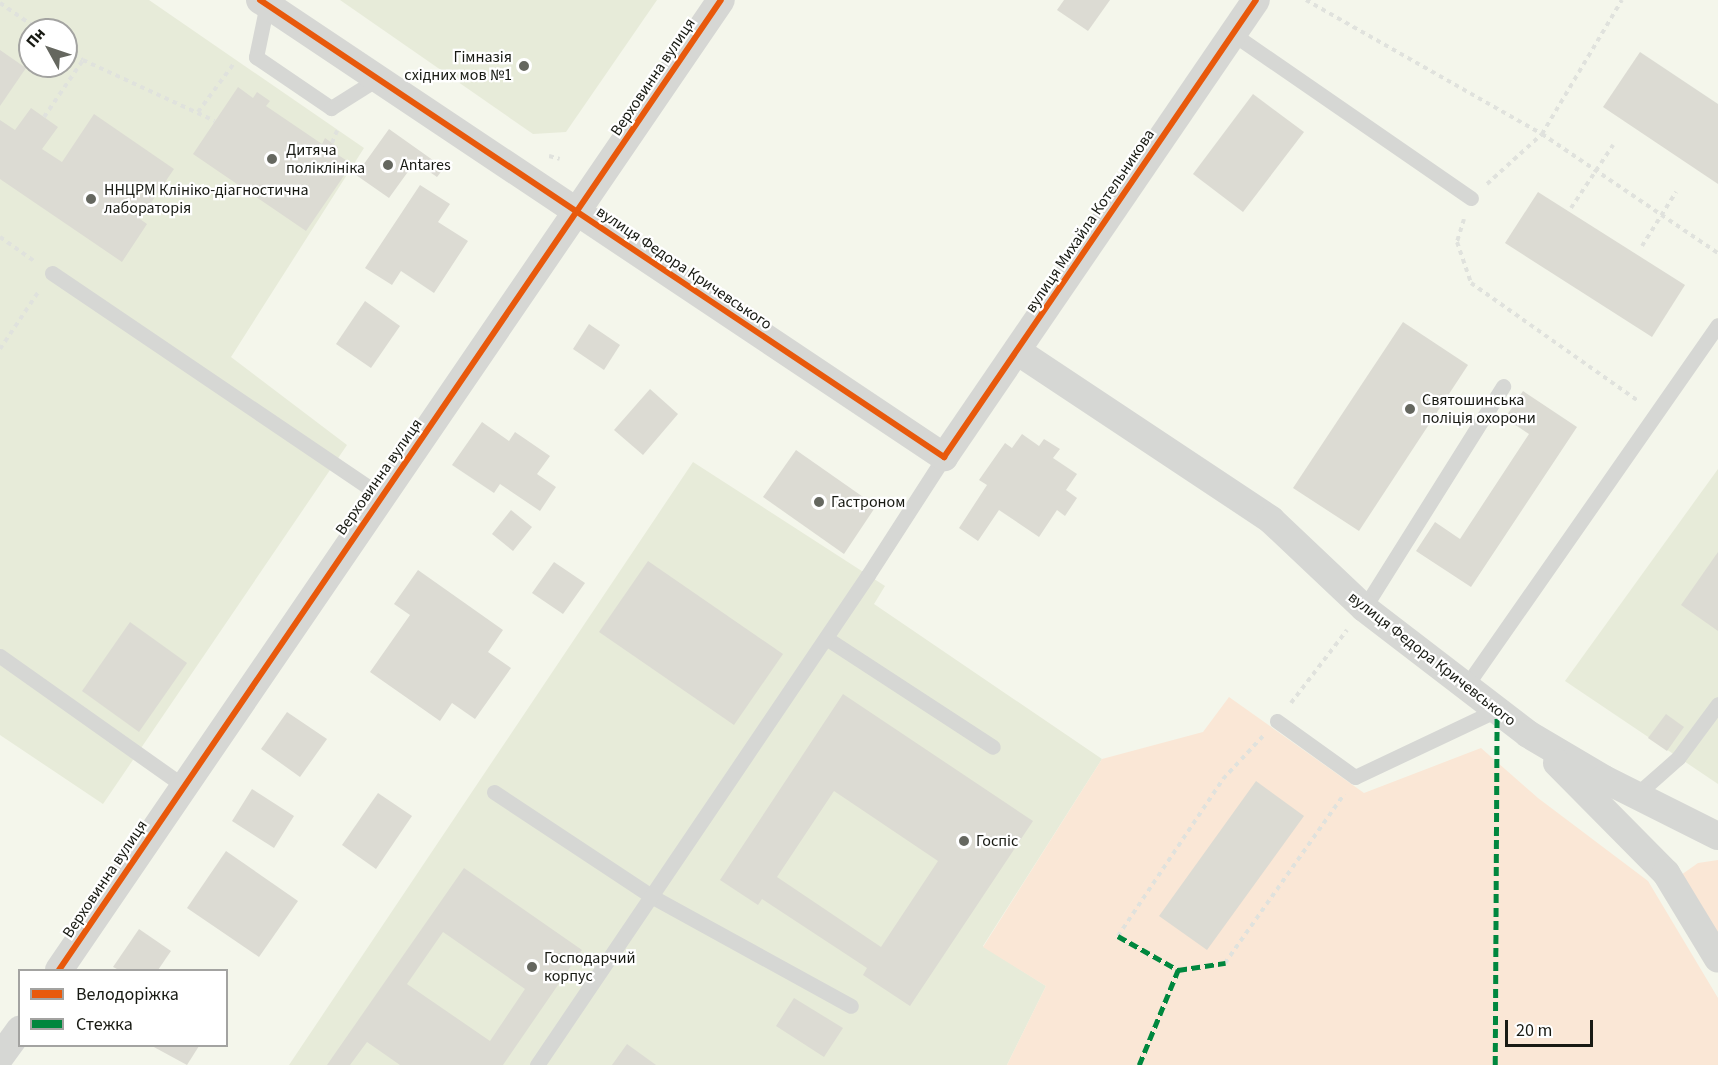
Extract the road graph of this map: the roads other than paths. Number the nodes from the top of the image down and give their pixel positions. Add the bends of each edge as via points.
1 (721, 0) edge
2 (1257, 0) edge
3 (263, 2) edge
4 (1233, 34) junction
5 (377, 79) junction
6 (1471, 198) road end
7 (578, 213) junction
8 (52, 273) road end
9 (1718, 325) edge
10 (1017, 351) junction
11 (1503, 386) dead end
12 (944, 457) junction
13 (381, 496) junction
14 (1364, 608) junction
15 (826, 638) junction
16 (0, 656) edge
17 (1466, 686) junction
18 (1718, 704) edge
19 (1497, 710) junction
20 (1277, 721) road end
21 (1528, 734) junction
22 (993, 747) dead end
23 (185, 787) junction
24 (494, 792) dead end
25 (1636, 795) junction
26 (1718, 836) edge
27 (651, 896) junction
28 (1718, 959) edge
29 (60, 969) edge
30 (851, 1006) dead end
31 (18, 1032) edge
32 (0, 1058) edge
33 (537, 1065) edge

1 - 7 street, Верховинна вулиця
2 - 4 street, вулиця Михайла Котельникова
3 - 5 street, вулиця Федора Кричевського
3 - 5 lane via 256,57 331,108
4 - 6 lane
4 - 10 street, вулиця Михайла Котельникова
5 - 7 street, вулиця Федора Кричевського
7 - 12 street, вулиця Федора Кричевського
7 - 13 street, Верховинна вулиця
8 - 13 lane
9 - 17 lane
10 - 12 street, вулиця Михайла Котельникова
10 - 14 street, вулиця Федора Кричевського via 1271,520
11 - 14 lane
12 - 15 lane
13 - 23 street, Верховинна вулиця
14 - 17 street, вулиця Федора Кричевського
15 - 22 lane
15 - 27 lane
16 - 23 lane
17 - 19 street, вулиця Федора Кричевського
18 - 25 lane via 1678,758
19 - 20 lane via 1355,777
19 - 21 street, вулиця Федора Кричевського
21 - 25 street, вулиця Федора Кричевського
21 - 28 street via 1666,873
23 - 29 street, Верховинна вулиця
24 - 27 lane
25 - 26 street, вулиця Федора Кричевського
27 - 30 lane
27 - 33 lane
31 - 32 street

